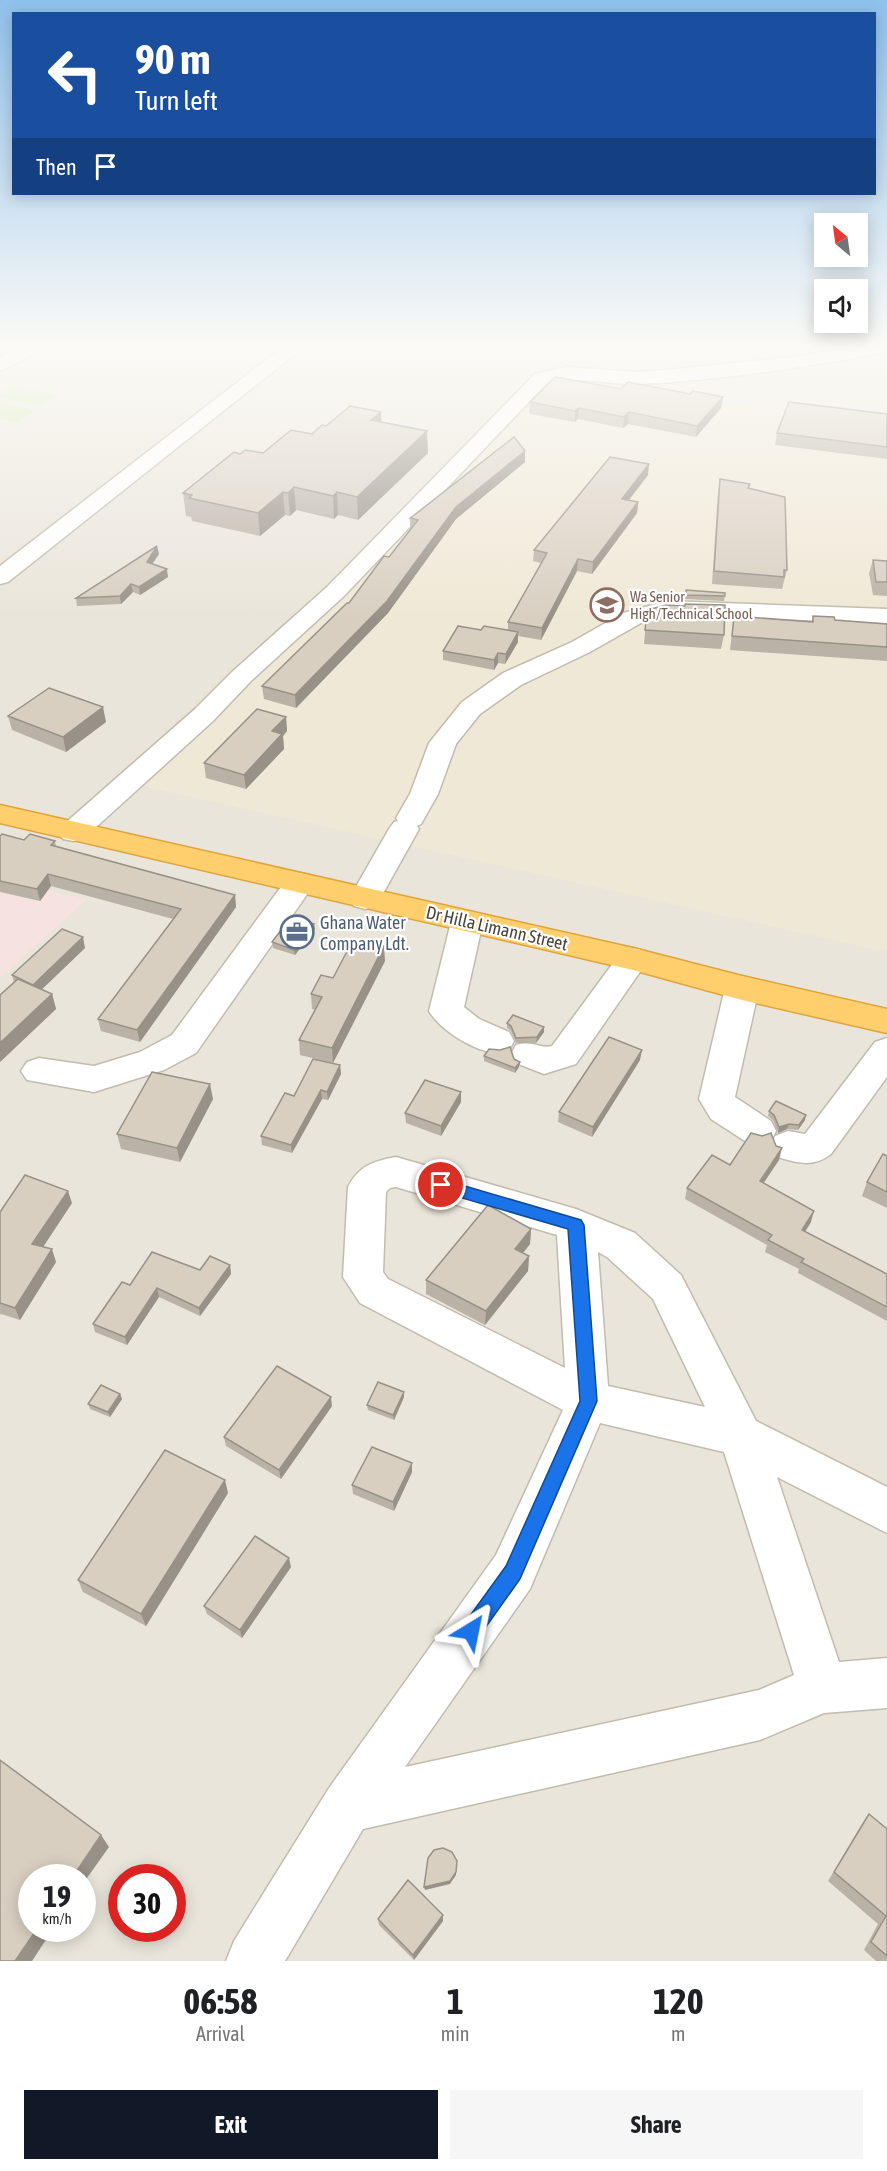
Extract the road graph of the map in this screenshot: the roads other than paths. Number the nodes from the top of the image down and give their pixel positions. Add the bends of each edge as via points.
1 (183, 435) edge
2 (487, 435) edge
3 (0, 577) edge
4 (887, 616) edge
5 (0, 814) edge
6 (73, 832) junction
7 (300, 883) junction
8 (365, 899) junction
9 (467, 922) junction
10 (633, 959) junction
11 (742, 988) junction
12 (887, 1022) edge
13 (497, 1041) dead end
14 (887, 1051) edge
15 (528, 1054) dead end
16 (39, 1071) dead end
17 (576, 1225) junction
18 (588, 1401) junction
19 (741, 1435) junction
20 (887, 1511) edge
21 (887, 1683) edge
22 (823, 1688) junction
23 (347, 1806) junction
24 (254, 1961) edge

1 - 3 street
2 - 6 street via 336,591
4 - 8 street via 667,608 632,618 512,679 471,708 443,743 424,794
5 - 6 highway, Dr Hilla Limann Street
6 - 7 highway, Dr Hilla Limann Street
7 - 8 highway, Dr Hilla Limann Street
7 - 16 street via 184,1044 152,1061 94,1079
8 - 9 highway, Dr Hilla Limann Street
9 - 10 highway, Dr Hilla Limann Street
9 - 13 street via 446,1011 467,1028
10 - 11 highway, Dr Hilla Limann Street
10 - 15 street via 564,1055 544,1061
11 - 12 highway, Dr Hilla Limann Street
11 - 14 street via 717,1099 733,1116 773,1138 810,1150 818,1144
17 - 18 street
17 - 18 street via 396,1172 379,1174 367,1187 363,1277 374,1291
17 - 19 street via 621,1245 667,1287
18 - 19 street
18 - 23 street via 513,1572
19 - 20 street
19 - 22 street
21 - 22 street
22 - 23 street via 760,1715
23 - 24 street

